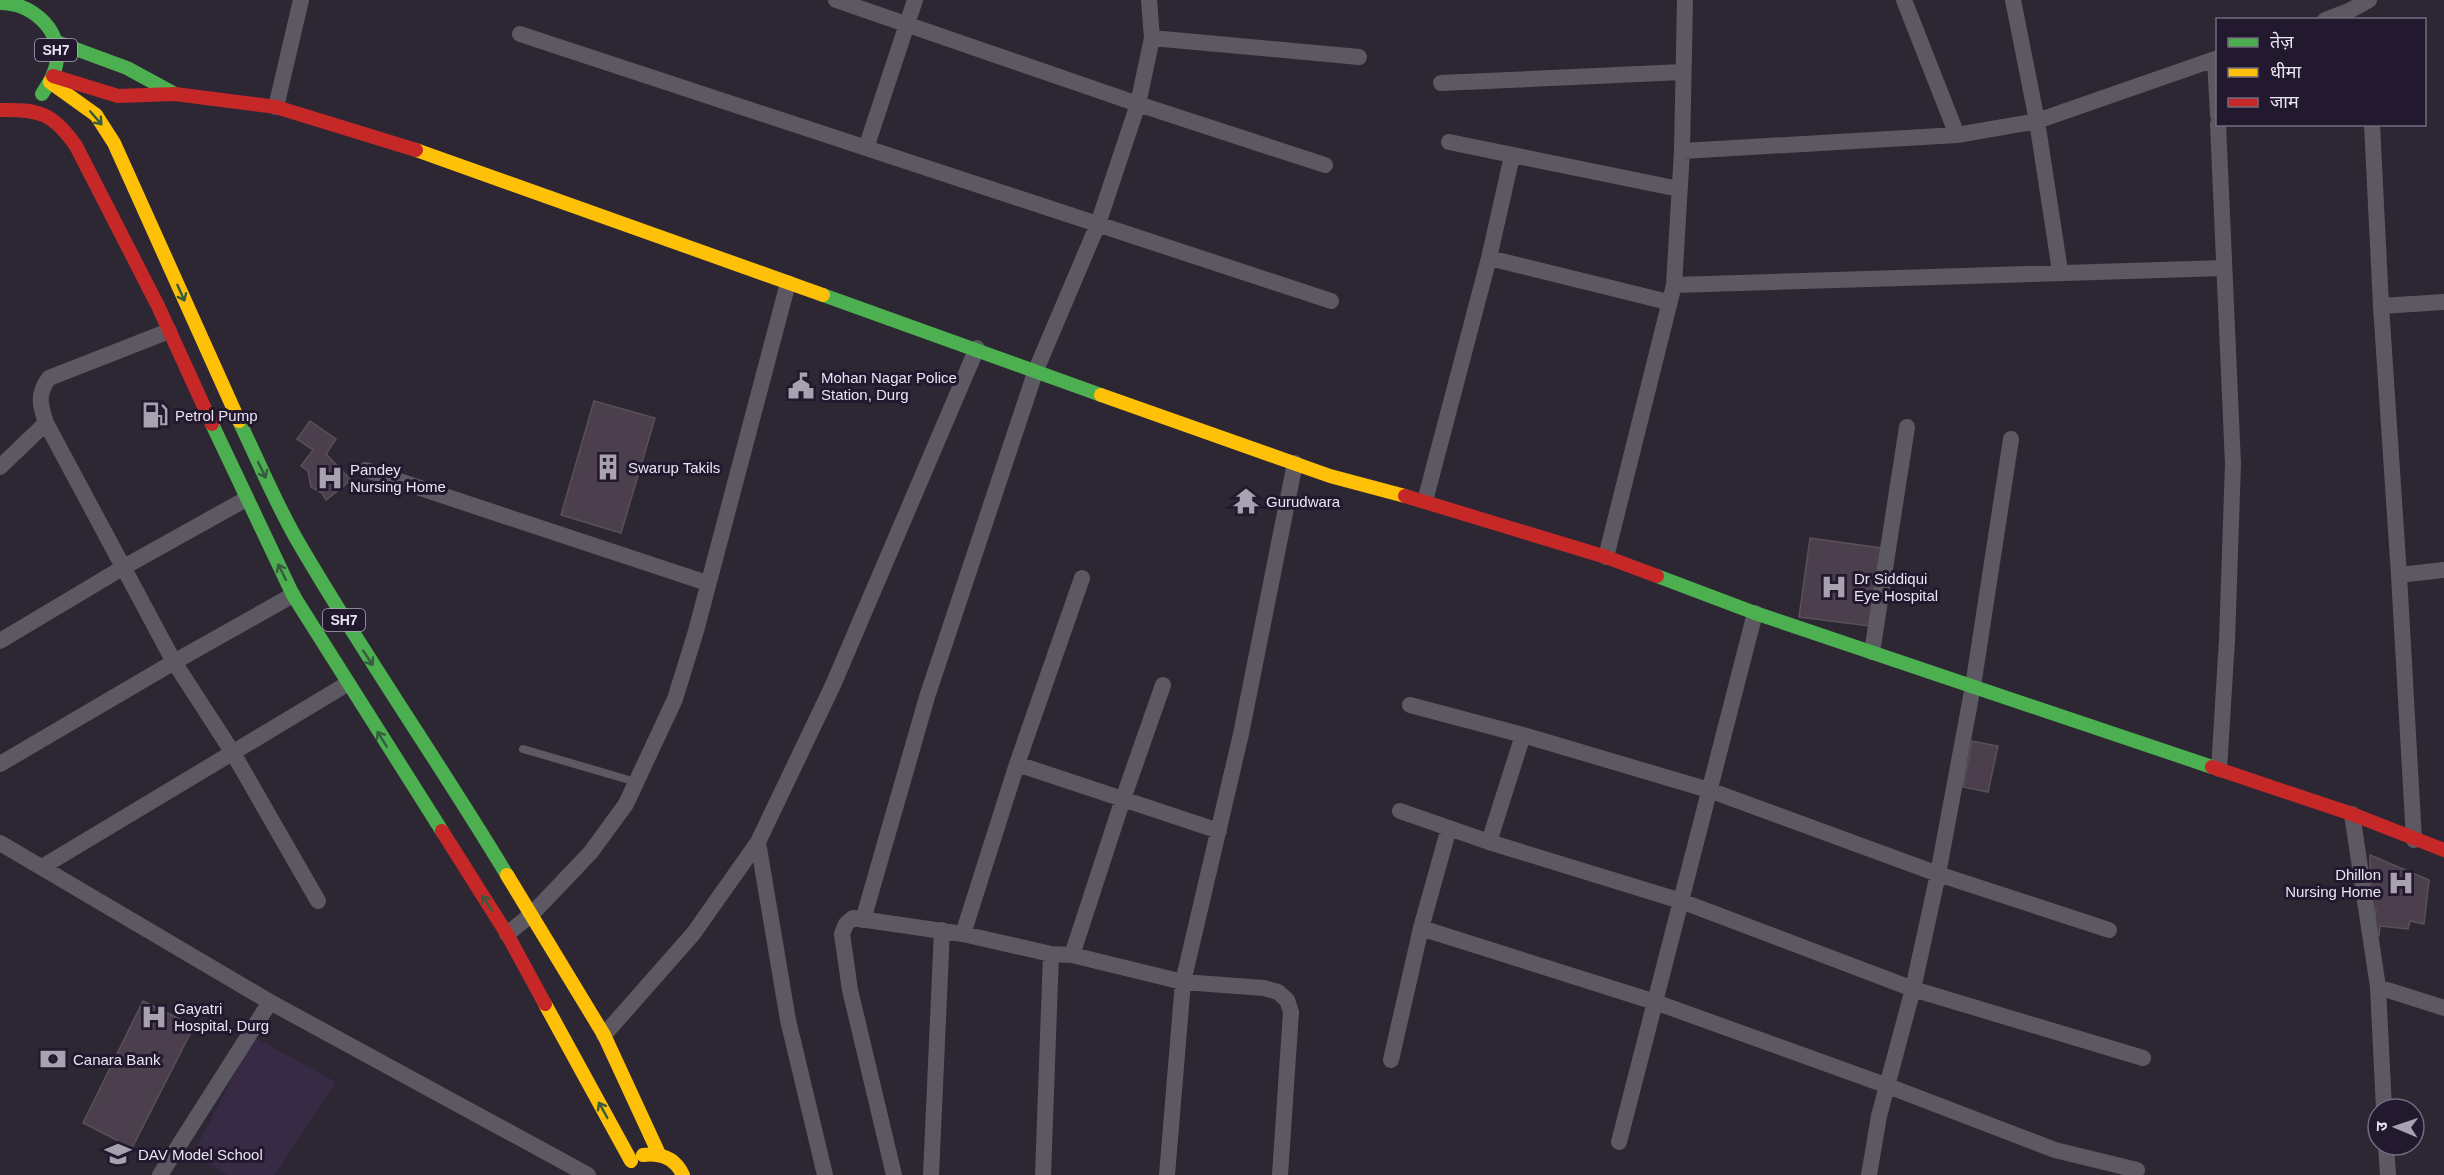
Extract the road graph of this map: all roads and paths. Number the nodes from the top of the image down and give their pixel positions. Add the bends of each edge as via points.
1 (301, 0) edge
2 (836, 0) edge
3 (915, 0) edge
4 (1149, 0) edge
5 (1685, 0) edge
6 (2013, 0) edge
7 (2369, 0) edge
8 (1908, 1) edge
9 (0, 3) edge
10 (23, 3) edge
11 (2350, 15) edge
12 (2335, 18) edge
13 (909, 24) junction
14 (520, 34) dead end
15 (1152, 38) junction
16 (54, 41) junction
17 (1359, 57) dead end
18 (2216, 59) edge
19 (1683, 72) junction
20 (52, 79) junction
21 (1441, 83) dead end
22 (175, 94) junction
23 (1138, 104) junction
24 (276, 107) junction
25 (6, 110) edge
26 (2037, 121) junction
27 (2218, 126) edge
28 (2372, 126) edge
29 (1957, 135) junction
30 (1449, 142) dead end
31 (866, 148) junction
32 (1682, 151) junction
33 (1512, 156) junction
34 (1325, 165) dead end
35 (1679, 189) junction
36 (1098, 224) junction
37 (1489, 258) junction
38 (150, 260) junction
39 (2224, 268) junction
40 (2060, 271) junction
41 (788, 283) junction
42 (1674, 285) junction
43 (1330, 301) dead end
44 (1668, 302) junction
45 (2444, 302) edge
46 (2381, 306) junction
47 (169, 331) junction
48 (977, 348) junction
49 (1036, 370) junction
50 (46, 423) junction
51 (1907, 427) dead end
52 (2011, 439) dead end
53 (1295, 463) junction
54 (0, 468) edge
55 (366, 470) dead end
56 (246, 499) junction
57 (1425, 501) junction
58 (1606, 557) junction
59 (124, 567) junction
60 (2444, 570) edge
61 (2398, 575) junction
62 (1082, 578) dead end
63 (707, 583) junction
64 (293, 595) junction
65 (1755, 613) junction
66 (0, 641) edge
67 (1872, 652) junction
68 (174, 662) junction
69 (347, 684) junction
70 (1163, 685) dead end
71 (1973, 686) junction
72 (1410, 705) dead end
73 (1523, 735) junction
74 (523, 749) dead end
75 (233, 753) junction
76 (0, 764) edge
77 (1017, 764) junction
78 (2219, 769) junction
79 (636, 782) junction
80 (1709, 790) junction
81 (1123, 799) junction
82 (1400, 811) dead end
83 (2352, 814) junction
84 (1449, 828) junction
85 (1219, 831) junction
86 (2414, 840) junction
87 (758, 842) junction
88 (1489, 842) junction
89 (0, 843) edge
90 (2444, 850) edge
91 (42, 867) junction
92 (1938, 874) junction
93 (318, 901) dead end
94 (1681, 902) junction
95 (532, 914) junction
96 (863, 920) junction
97 (1421, 928) junction
98 (942, 930) junction
99 (2109, 930) dead end
100 (507, 934) junction
101 (963, 934) junction
102 (1051, 954) junction
103 (1072, 955) junction
104 (1183, 982) junction
105 (2378, 987) junction
106 (1913, 989) junction
107 (270, 1002) junction
108 (1655, 1002) junction
109 (2444, 1008) edge
110 (604, 1035) junction
111 (2144, 1058) dead end
112 (1391, 1060) dead end
113 (1888, 1086) junction
114 (2383, 1097) edge
115 (1619, 1142) dead end
116 (659, 1154) junction
117 (2387, 1157) edge
118 (631, 1161) junction
119 (2137, 1170) dead end
120 (622, 1174) edge
121 (160, 1175) edge
122 (588, 1175) edge
123 (683, 1175) edge
124 (825, 1175) edge
125 (894, 1175) edge
126 (931, 1175) edge
127 (1043, 1175) edge
128 (1167, 1175) edge
129 (1280, 1175) edge
130 (1869, 1175) edge
131 (2388, 1175) edge

1 - 24 street
2 - 13 street
3 - 13 street
4 - 15 street
5 - 19 street
6 - 26 street
7 - 11 street
8 - 29 street
9 - 10 main road, SH7
10 - 16 main road, SH7 via 42,20
11 - 12 street
13 - 23 street
13 - 31 street
14 - 31 street
15 - 17 street
15 - 23 street
16 - 20 main road, SH7 via 57,56
16 - 22 main road via 127,68
18 - 26 street
19 - 21 street
19 - 32 street
20 - 22 main road via 118,96
20 - 25 main road, SH7 via 42,94 28,104
20 -> 38 main road, SH7 via 96,115 114,143
22 - 24 main road
23 - 34 street
23 - 36 street
24 - 41 main road via 428,154
25 - 38 main road, SH7 via 43,111 64,127
26 - 29 street
26 - 40 street
27 - 39 street
28 - 46 street
29 - 32 street
30 - 33 street
31 - 36 street
32 - 35 street
33 - 35 street
33 - 37 street
35 - 42 street
36 - 43 street
36 - 49 street
37 - 44 street
37 - 57 street
38 - 47 main road, SH7
38 -> 95 main road, SH7 via 236,416 295,537 353,635
39 - 40 street
39 - 78 street via 2233,464
40 - 42 street
41 - 48 main road
41 - 63 street
42 - 44 street
44 - 58 street
45 - 46 street
46 - 61 street
47 - 50 street via 49,378 39,403
47 - 56 main road, SH7
48 - 49 main road
48 - 87 street via 833,685
49 - 53 main road
49 - 96 street via 927,697
50 - 54 street
50 - 59 street
51 - 67 street
52 - 71 street
53 - 57 main road
53 - 85 street
55 - 63 street
56 - 59 street
64 -> 56 main road, SH7
57 - 58 main road
58 - 65 main road
59 - 66 street
59 - 68 street
60 - 61 street
61 - 86 street
62 - 77 street
63 - 79 street via 675,699
64 - 68 street
64 - 69 main road, SH7
65 - 67 main road
65 - 80 street
67 - 71 main road
68 - 75 street
68 - 76 street
69 - 75 street
100 -> 69 main road, SH7
70 - 81 street
71 - 78 main road
71 - 92 street
72 - 73 street
73 - 80 street
73 - 88 street
74 - 79 lane
75 - 91 street
75 - 93 street
77 - 81 street
77 - 101 street
78 - 83 main road
79 - 95 street via 626,804 591,852
80 - 92 street
80 - 94 street
81 - 85 street
81 - 103 street
82 - 84 street
83 - 86 main road
83 - 105 street
84 - 88 street
84 - 97 street
85 - 104 street
86 - 90 main road
87 - 110 street via 693,934
87 - 124 street via 788,1020
88 - 94 street
89 - 91 street
91 - 107 street
92 - 99 street
92 - 106 street
94 - 106 street
94 - 108 street
95 - 100 street
95 - 110 main road, SH7
96 - 98 street
96 - 125 street via 853,918 842,933 850,990
97 - 108 street
97 - 112 street
98 - 101 street
98 - 126 street
118 -> 100 main road, SH7
101 - 102 street
102 - 103 street
102 - 127 street
103 - 104 street
104 - 128 street
104 - 129 street via 1264,988 1287,1000 1291,1012
105 - 109 street
105 - 114 street
106 - 111 street
106 - 113 street
107 - 121 street
107 - 122 street
108 - 113 street
108 - 115 street
110 - 116 main road, SH7
113 - 119 street via 2055,1150
113 - 130 street
116 - 118 main road via 644,1154
116 - 123 main road, SH7 via 676,1164
117 - 131 street
118 - 120 main road

